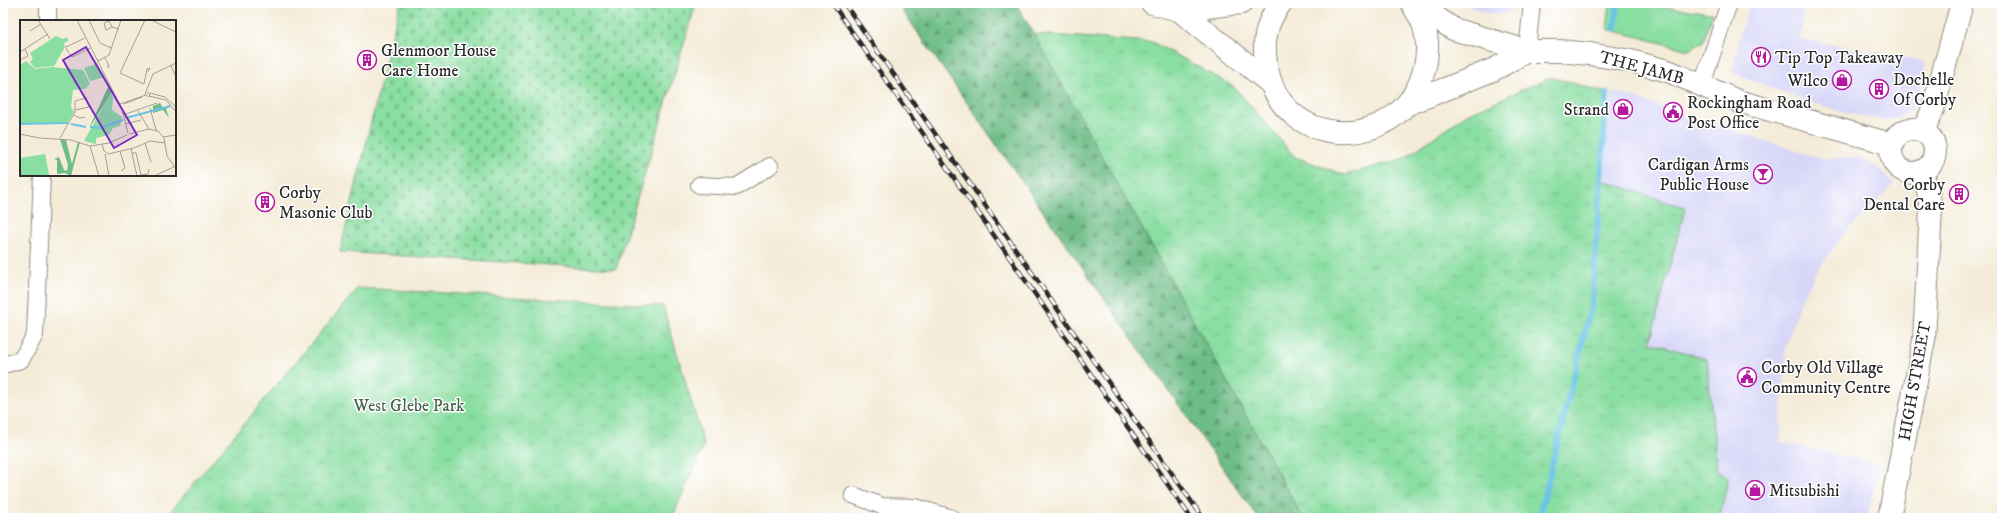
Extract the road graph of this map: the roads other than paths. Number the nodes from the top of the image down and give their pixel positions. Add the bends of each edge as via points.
1 (48, 3) edge
2 (1152, 3) edge
3 (1241, 3) edge
4 (1281, 3) edge
5 (1412, 3) edge
6 (1415, 3) edge
7 (1532, 3) edge
8 (1729, 3) edge
9 (1962, 3) edge
10 (1179, 10) junction
11 (48, 20) edge
12 (1528, 51) junction
13 (1270, 83) junction
14 (1702, 85) junction
15 (1408, 104) junction
16 (1923, 131) junction
17 (1891, 144) junction
18 (770, 166) dead end
19 (1921, 171) junction
20 (42, 176) edge
21 (699, 185) dead end
22 (3, 365) edge
23 (853, 495) dead end
24 (881, 512) edge
25 (952, 518) edge
26 (1889, 518) edge

1 - 11 street
2 - 10 main road
3 - 10 main road
4 - 13 main road via 1272,14 1263,48
5 - 15 main road via 1423,24 1428,52 1422,80
6 - 12 main road, THE JAMB via 1453,29
7 - 12 street
8 - 14 street
9 - 16 main road via 1933,109
10 - 13 main road
12 - 14 main road, THE JAMB via 1574,52 1631,61 1668,71
12 - 15 main road via 1496,69
13 - 15 main road via 1284,106 1306,124 1333,132 1360,132 1386,122
14 - 17 main road, THE JAMB via 1738,101
16 - 17 main road via 1904,130
16 - 19 main road via 1933,141 1934,155 1932,162
17 - 19 main road via 1892,159 1900,170
18 - 21 street via 736,187
19 - 26 main road, HIGH STREET via 1931,209 1924,340
20 - 22 street via 35,335 21,360
23 - 24 street
24 - 25 street via 915,507

